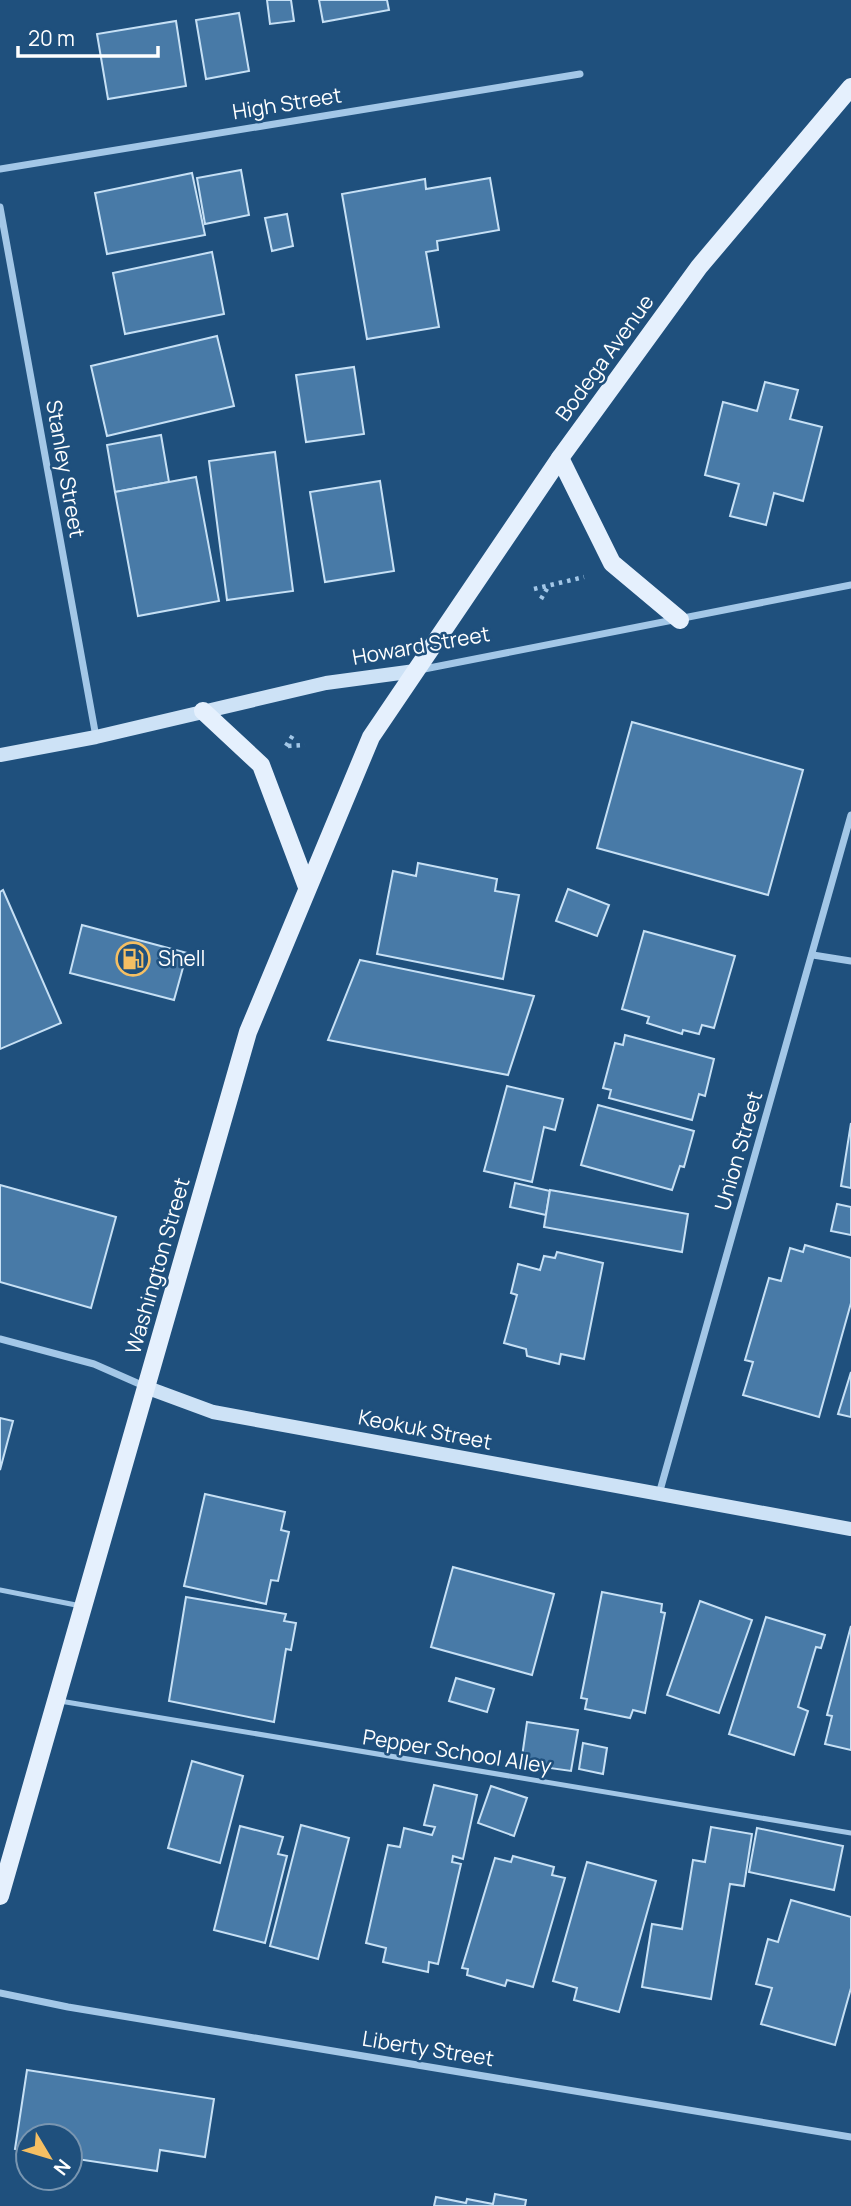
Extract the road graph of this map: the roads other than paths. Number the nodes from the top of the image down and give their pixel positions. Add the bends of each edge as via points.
1 (580, 75) dead end
2 (851, 87) edge
3 (0, 169) edge
4 (0, 207) edge
5 (560, 458) junction
6 (851, 585) edge
7 (680, 620) junction
8 (415, 671) junction
9 (203, 711) junction
10 (96, 737) junction
11 (0, 755) edge
12 (851, 814) edge
13 (307, 887) junction
14 (813, 955) junction
15 (851, 961) edge
16 (0, 1339) edge
17 (148, 1388) junction
18 (659, 1495) junction
19 (851, 1530) edge
20 (0, 1590) edge
21 (84, 1607) junction
22 (58, 1700) junction
23 (851, 1833) edge
24 (0, 1896) edge
25 (0, 1993) edge
26 (851, 2137) edge

1 - 3 street, High Street
2 - 5 main road, Bodega Avenue via 699,267
4 - 10 street, Stanley Street
5 - 7 main road via 612,563
5 - 8 main road, Bodega Avenue
6 - 7 street, Howard Street
7 - 8 street, Howard Street
8 - 9 street, Howard Street via 326,683
8 - 13 main road, Washington Street via 370,737
9 - 10 street, Howard Street
9 - 13 main road via 261,765
10 - 11 street, Howard Street
12 - 14 street, Union Street
13 - 17 main road, Washington Street via 248,1032
14 - 15 street
14 - 18 street, Union Street
16 - 17 street, Keokuk Street via 94,1364
17 - 18 street, Keokuk Street via 213,1412
17 - 21 main road, Washington Street
18 - 19 street, Keokuk Street
20 - 21 lane
21 - 22 main road, Washington Street
22 - 23 lane, Pepper School Alley
22 - 24 main road, Washington Street
25 - 26 street, Liberty Street

